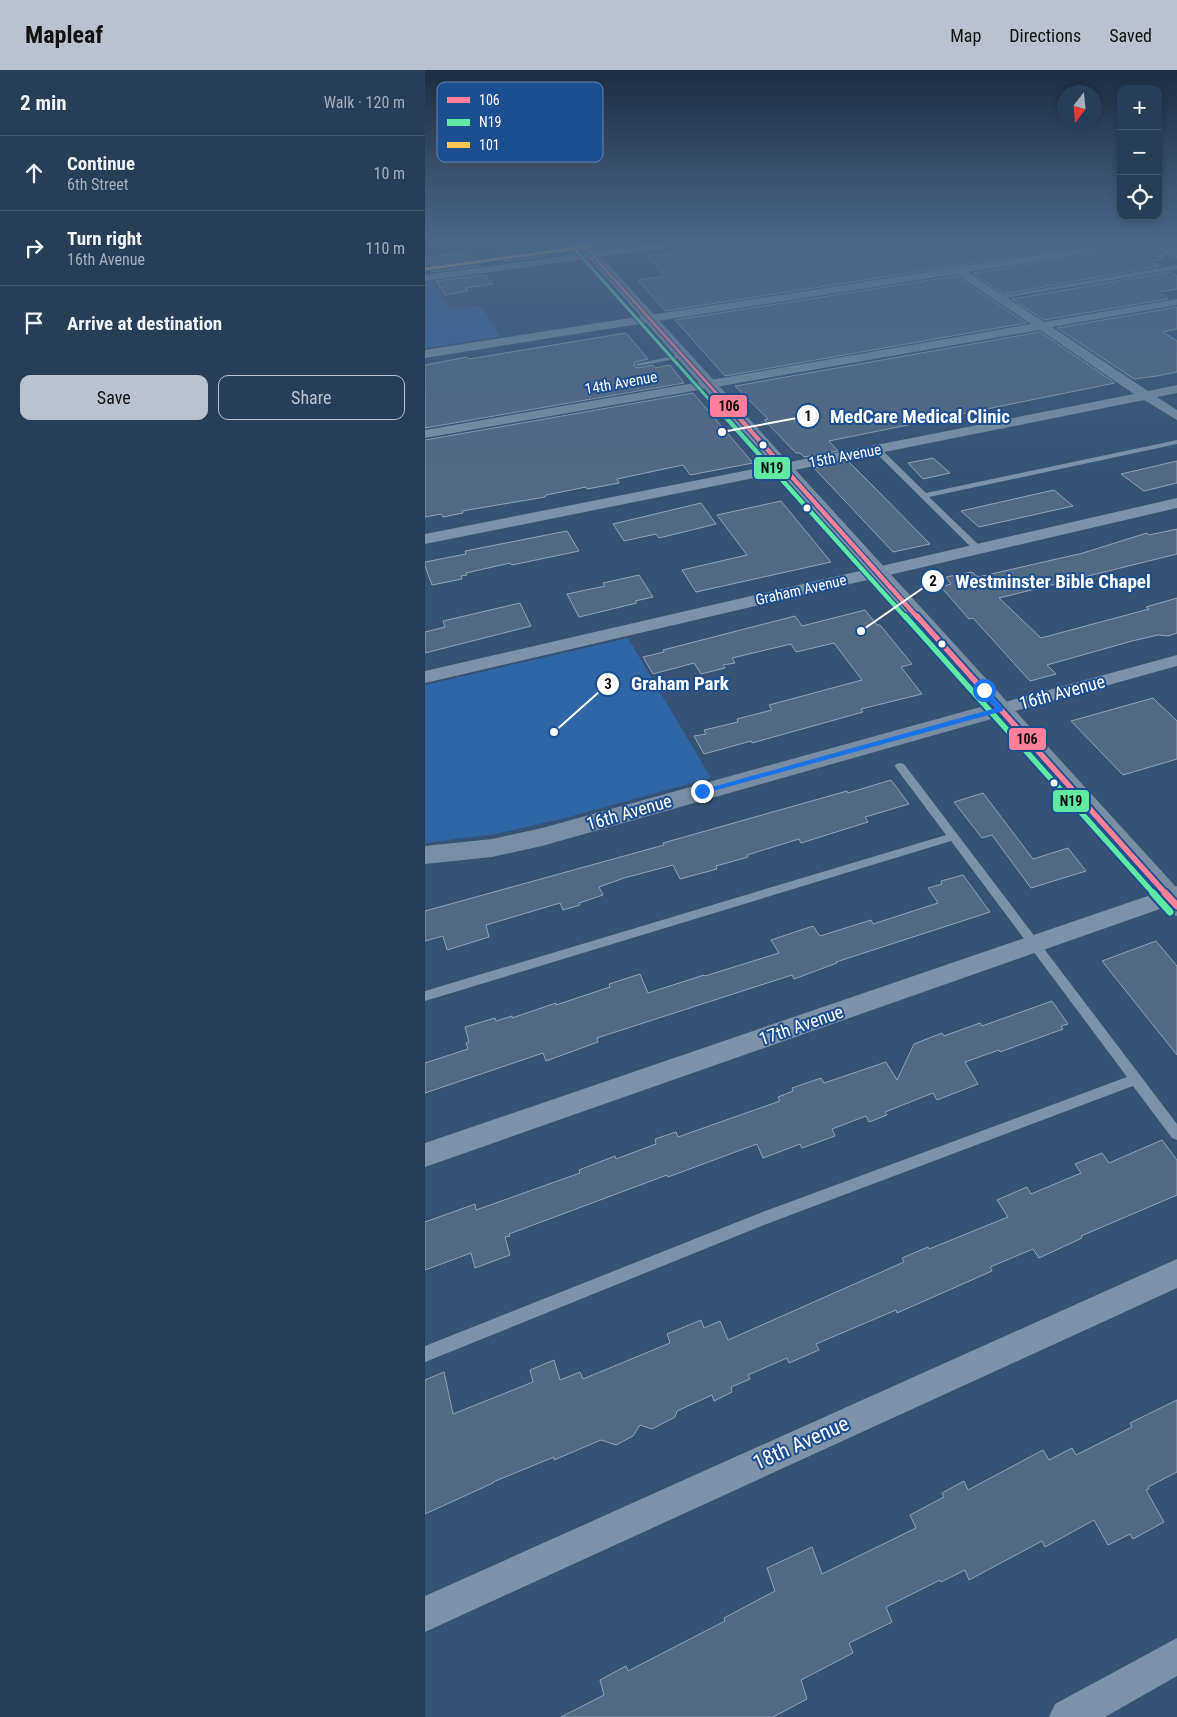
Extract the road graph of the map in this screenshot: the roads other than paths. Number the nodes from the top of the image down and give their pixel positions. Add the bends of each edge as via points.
1 (658, 317) edge
2 (1028, 317) edge
3 (1093, 317) edge
4 (651, 318) junction
5 (1042, 326) junction
6 (425, 354) edge
7 (684, 356) junction
8 (638, 364) dead end
9 (710, 384) junction
10 (1177, 389) edge
11 (1145, 395) junction
12 (1177, 416) edge
13 (425, 434) edge
14 (1177, 442) edge
15 (877, 450) junction
16 (785, 467) junction
17 (924, 496) junction
18 (1177, 502) edge
19 (425, 539) edge
20 (978, 548) junction
21 (879, 572) junction
22 (1177, 660) edge
23 (425, 677) edge
24 (1001, 709) junction
25 (900, 766) dead end
26 (953, 837) junction
27 (425, 855) edge
28 (1174, 899) edge
29 (1033, 945) junction
30 (425, 996) edge
31 (1136, 1079) junction
32 (1177, 1134) edge
33 (425, 1155) edge
34 (1177, 1273) edge
35 (425, 1354) edge
36 (425, 1614) edge
37 (1177, 1656) edge
38 (1068, 1717) edge

1 - 4 street
2 - 5 street
3 - 5 street, 14th Avenue
4 - 6 street
4 - 7 street
5 - 9 street, 14th Avenue
5 - 11 street
7 - 8 lane
7 - 9 street
9 - 13 street, 14th Avenue
9 - 16 street
10 - 11 street, 15th Avenue
11 - 12 street
11 - 15 street, 15th Avenue
14 - 17 lane
15 - 16 street, 15th Avenue
15 - 17 lane
16 - 19 street, 15th Avenue
16 - 21 street
17 - 20 lane
18 - 20 street, Graham Avenue
20 - 21 street, Graham Avenue
21 - 23 street, Graham Avenue
21 - 24 street
22 - 24 street, 16th Avenue
24 - 27 street, 16th Avenue via 542,837 492,848
24 - 28 street
25 - 26 lane
26 - 29 lane
26 - 30 lane
28 - 29 street, 17th Avenue
29 - 31 lane
29 - 33 street, 17th Avenue
31 - 32 lane
31 - 35 lane via 760,1220
34 - 36 street, 18th Avenue
37 - 38 street

